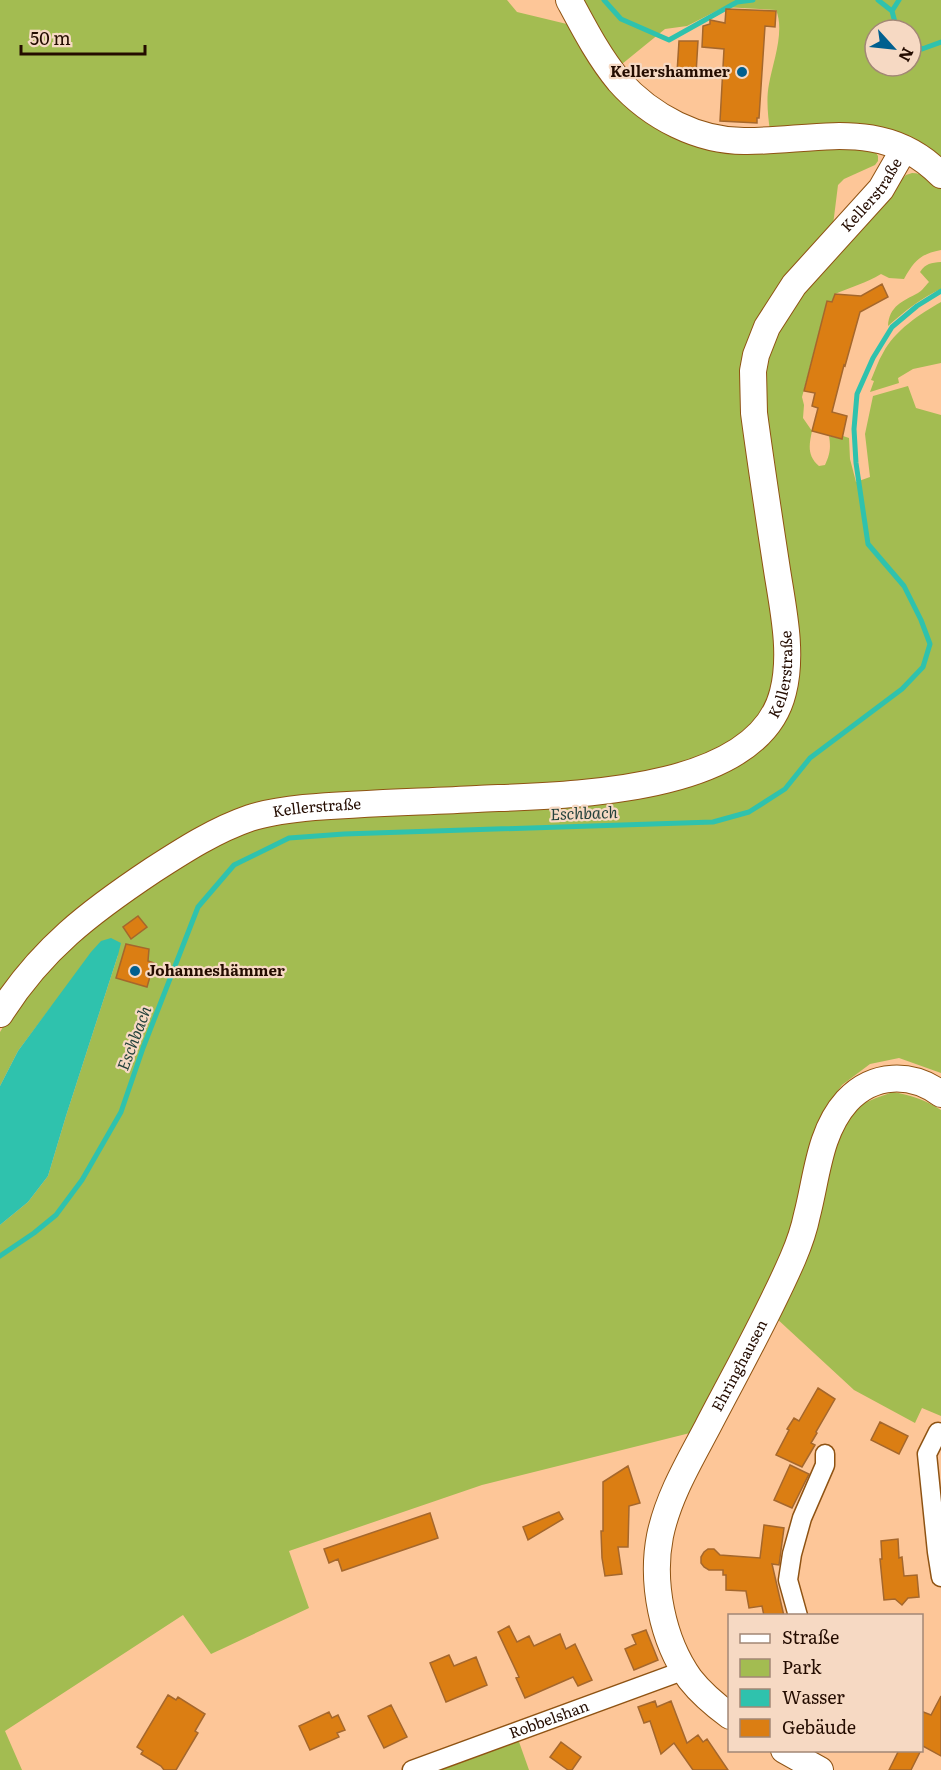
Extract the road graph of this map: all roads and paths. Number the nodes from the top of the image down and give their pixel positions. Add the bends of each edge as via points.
1 (569, 0) edge
2 (904, 149) junction
3 (941, 175) edge
4 (0, 1014) edge
5 (941, 1094) edge
6 (938, 1432) dead end
7 (825, 1454) dead end
8 (941, 1577) edge
9 (798, 1614) edge
10 (685, 1670) junction
11 (728, 1715) edge
12 (788, 1752) edge
13 (412, 1770) edge
14 (820, 1770) edge

1 - 2 main road via 620,82 677,125 723,139 858,136
2 - 3 main road
2 - 4 main road, Kellerstraße via 881,189 794,285 767,327 756,356 754,413 787,651 783,693 776,712 759,734 690,774 617,789 329,806 267,813 220,830 165,862 59,940 22,981
5 - 10 main road, Ehringhausen via 908,1079 874,1082 848,1101 828,1133 797,1248 683,1474 664,1520 657,1561 661,1605 669,1636
6 - 8 street via 927,1454
7 - 9 street via 825,1465 802,1518 792,1554 789,1580
10 - 11 main road, Ehringhausen
10 - 13 street, Robbelshan
12 - 14 main road

